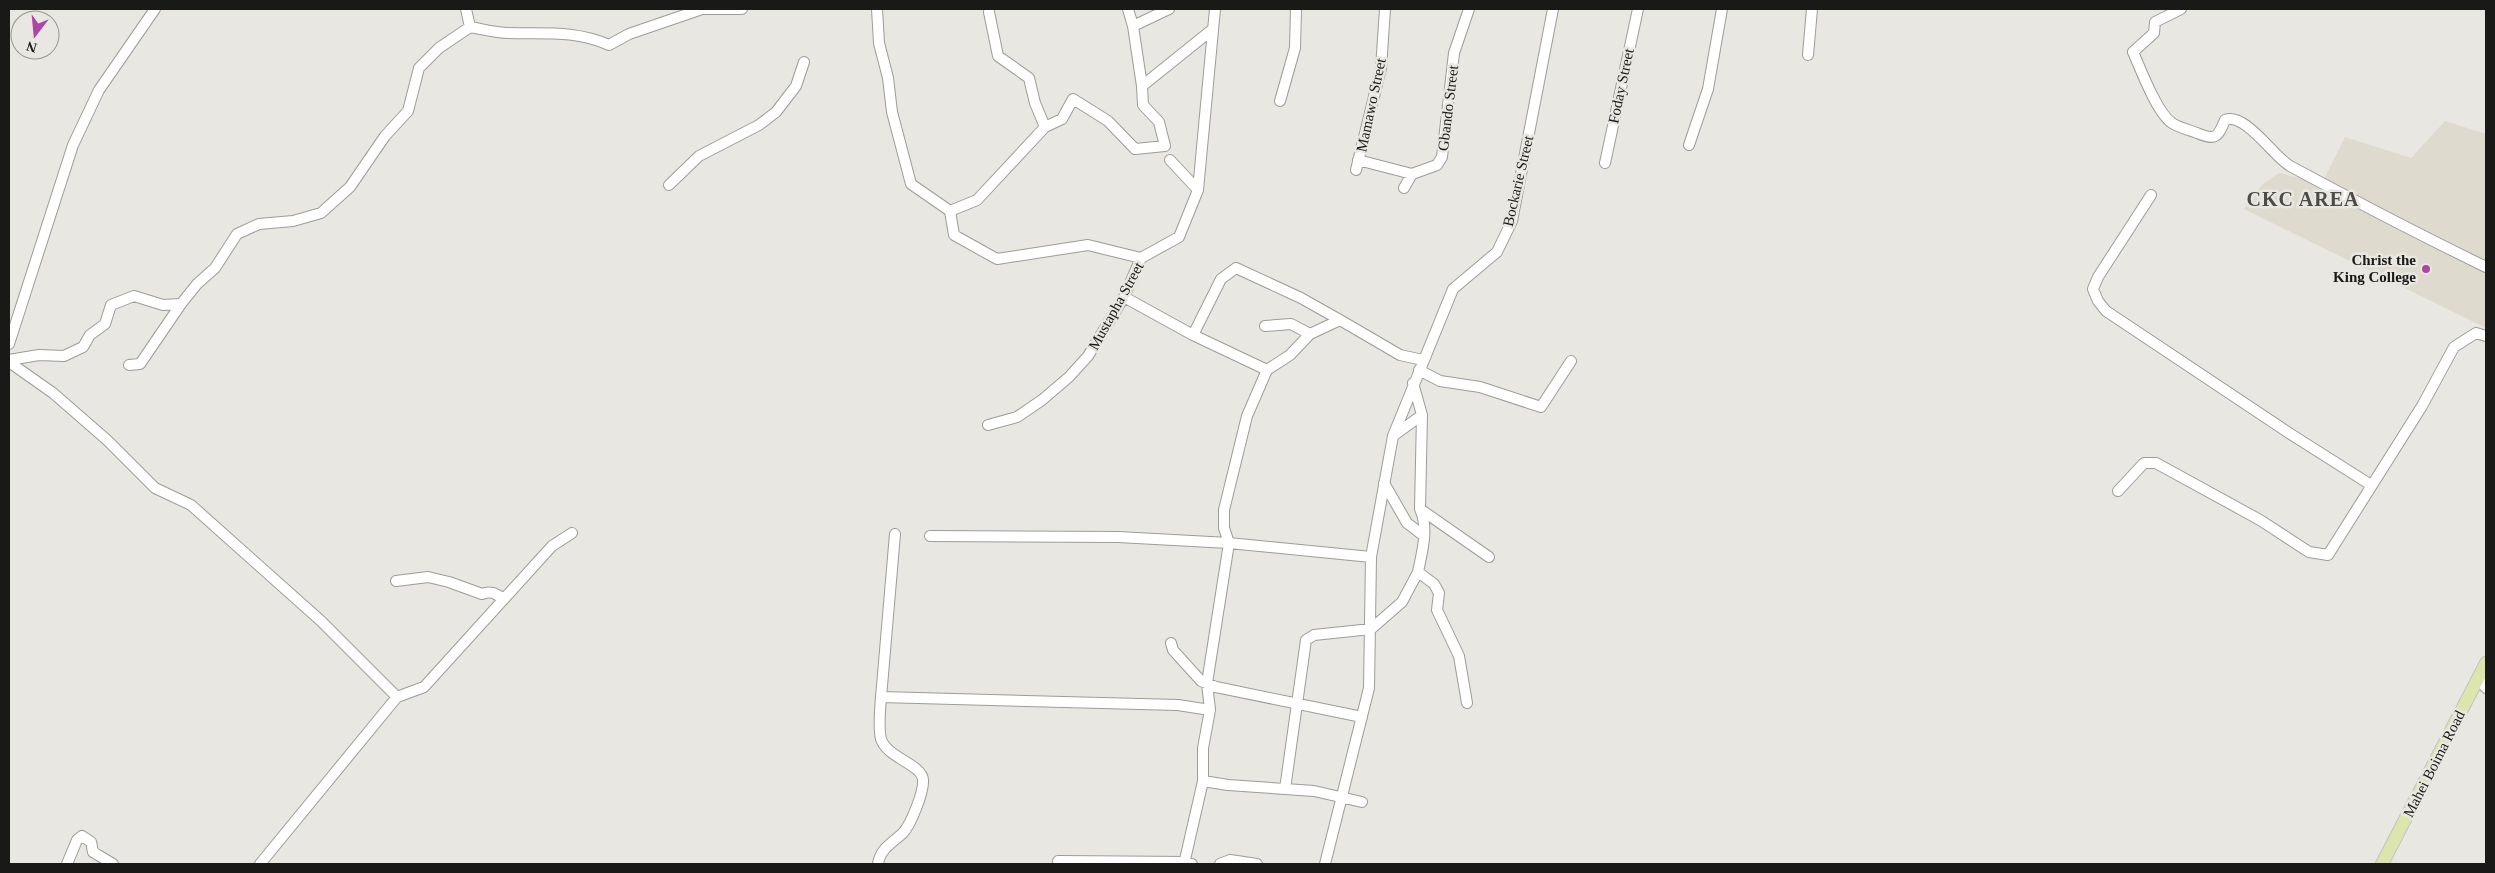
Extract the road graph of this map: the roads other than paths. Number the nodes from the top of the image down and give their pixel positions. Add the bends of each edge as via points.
1 (155, 9) edge
2 (466, 9) edge
3 (742, 9) edge
4 (877, 9) edge
5 (1128, 9) edge
6 (1169, 9) edge
7 (1215, 9) edge
8 (1296, 9) edge
9 (1385, 9) edge
10 (1469, 9) edge
11 (1553, 9) edge
12 (1638, 9) edge
13 (1722, 9) edge
14 (1812, 9) edge
15 (2181, 9) edge
16 (989, 12) dead end
17 (1133, 26) junction
18 (470, 27) junction
19 (1213, 29) junction
20 (1808, 55) dead end
21 (804, 62) dead end
22 (1142, 86) junction
23 (1280, 102) dead end
24 (1045, 127) junction
25 (1689, 145) dead end
26 (1170, 160) dead end
27 (1605, 163) dead end
28 (1412, 174) junction
29 (669, 185) dead end
30 (1404, 188) dead end
31 (1198, 190) junction
32 (2150, 195) dead end
33 (950, 211) junction
34 (1140, 258) junction
35 (2486, 267) edge
36 (1124, 297) junction
37 (181, 304) junction
38 (1340, 320) junction
39 (1265, 326) dead end
40 (1310, 334) junction
41 (2481, 334) edge
42 (1192, 335) junction
43 (9, 344) edge
44 (9, 361) edge
45 (1571, 361) dead end
46 (129, 365) dead end
47 (1421, 365) junction
48 (1267, 370) junction
49 (1413, 384) junction
50 (1422, 416) junction
51 (988, 425) dead end
52 (1393, 436) junction
53 (1384, 483) junction
54 (2371, 485) junction
55 (2118, 491) dead end
56 (1420, 509) junction
57 (572, 533) dead end
58 (895, 534) dead end
59 (930, 536) dead end
60 (1424, 536) junction
61 (1229, 543) junction
62 (1371, 557) junction
63 (1489, 557) dead end
64 (1418, 572) junction
65 (396, 581) dead end
66 (504, 599) junction
67 (1371, 630) junction
68 (1171, 643) dead end
69 (2486, 663) edge
70 (1208, 683) junction
71 (2482, 683) edge
72 (397, 697) junction
73 (881, 697) junction
74 (1466, 703) dead end
75 (1298, 704) junction
76 (1210, 710) junction
77 (1362, 717) junction
78 (1203, 781) junction
79 (1286, 789) junction
80 (1341, 797) junction
81 (1362, 802) dead end
82 (1058, 860) dead end
83 (67, 864) edge
84 (113, 864) edge
85 (260, 864) edge
86 (878, 864) edge
87 (1187, 864) edge
88 (1220, 864) edge
89 (1257, 864) edge
90 (1325, 864) edge
91 (2382, 864) edge

1 - 43 street via 99,90 73,145
2 - 18 street
3 - 18 street via 702,9 629,34 609,45 589,36 507,33
4 - 33 street via 878,43 910,184
5 - 17 street
6 - 17 street
7 - 19 street, Mustapha Street
8 - 23 street via 1295,48
9 - 28 street, Mamawo Street via 1381,68 1357,165
10 - 28 street, Gbando Street via 1454,53 1442,157 1437,165
11 - 47 street, Bockarie Street via 1512,221 1497,252 1453,288
12 - 27 street, Foday Street
13 - 25 street via 1708,89
14 - 20 street
15 - 35 street via 2155,22 2154,32 2133,52 2171,123 2214,138 2219,135 2225,120 2241,121 2287,164 2391,221
16 - 24 street via 998,56 1029,78
17 - 22 street
18 - 37 street via 439,48 420,68 408,111 350,187 321,213 259,224 237,234 215,268
19 - 22 street
19 - 31 street, Mustapha Street
21 - 29 street via 796,86 776,112 759,125 699,156
22 - 24 street via 1143,105 1159,122 1165,146 1135,149 1108,121 1073,99 1062,118
24 - 33 street via 977,200
26 - 31 street
28 - 30 street
31 - 34 street, Mustapha Street via 1179,237
32 - 54 street via 2098,277 2093,289 2098,301 2106,311
33 - 34 street via 954,235 997,259 1088,245
34 - 36 street, Mustapha Street
36 - 42 street
36 - 51 street, Mustapha Street via 1088,356 1069,377 1017,417
37 - 44 street via 164,305 134,296 111,305 105,324 90,335 83,348 64,356 39,355
37 - 46 street via 146,358 140,364
38 - 40 street
38 - 42 street via 1236,268 1221,279
38 - 47 street
39 - 40 street via 1291,324
40 - 48 street via 1290,355
41 - 54 street via 2454,347 2422,406
42 - 48 street
44 - 72 street via 54,392 155,488 192,505 321,621
45 - 47 street via 1541,408 1480,387 1440,381
47 - 49 street, Bockarie Street
48 - 61 street via 1247,416 1224,510 1224,528
49 - 50 street
49 - 52 street, Bockarie Street
50 - 52 street
50 - 56 street
52 - 53 street, Bockarie Street
53 - 60 street via 1408,524
53 - 62 street, Bockarie Street
54 - 55 street via 2328,555 2309,552 2260,520 2156,463 2144,463
56 - 60 street via 1424,518
56 - 63 street
57 - 66 street via 552,546
58 - 73 street
59 - 61 street via 1118,537
60 - 64 street
61 - 62 street
61 - 70 street
62 - 67 street, Bockarie Street
64 - 67 street via 1402,602
64 - 74 street via 1434,584 1439,593 1437,610 1459,656
65 - 66 street via 428,577 482,594 488,591
66 - 72 street via 424,686
67 - 75 street via 1314,635 1306,640
67 - 77 street, Bockarie Street via 1369,688
68 - 70 street via 1173,650 1201,681
69 - 71 main road, Mahei Boima Road
70 - 75 street
70 - 76 street
71 - 91 main road, Mahei Boima Road
72 - 85 street
73 - 76 street via 1178,705
73 - 86 street via 881,738 896,756 919,771 923,780 921,797 904,831 886,846
75 - 77 street
75 - 79 street
76 - 78 street via 1203,748
77 - 80 street, Bockarie Street
78 - 79 street via 1228,786
78 - 87 street
79 - 80 street
80 - 81 street
80 - 90 street, Bockarie Street
82 - 87 street
83 - 84 street via 77,840 82,836 91,842 93,852
88 - 89 street via 1230,860

